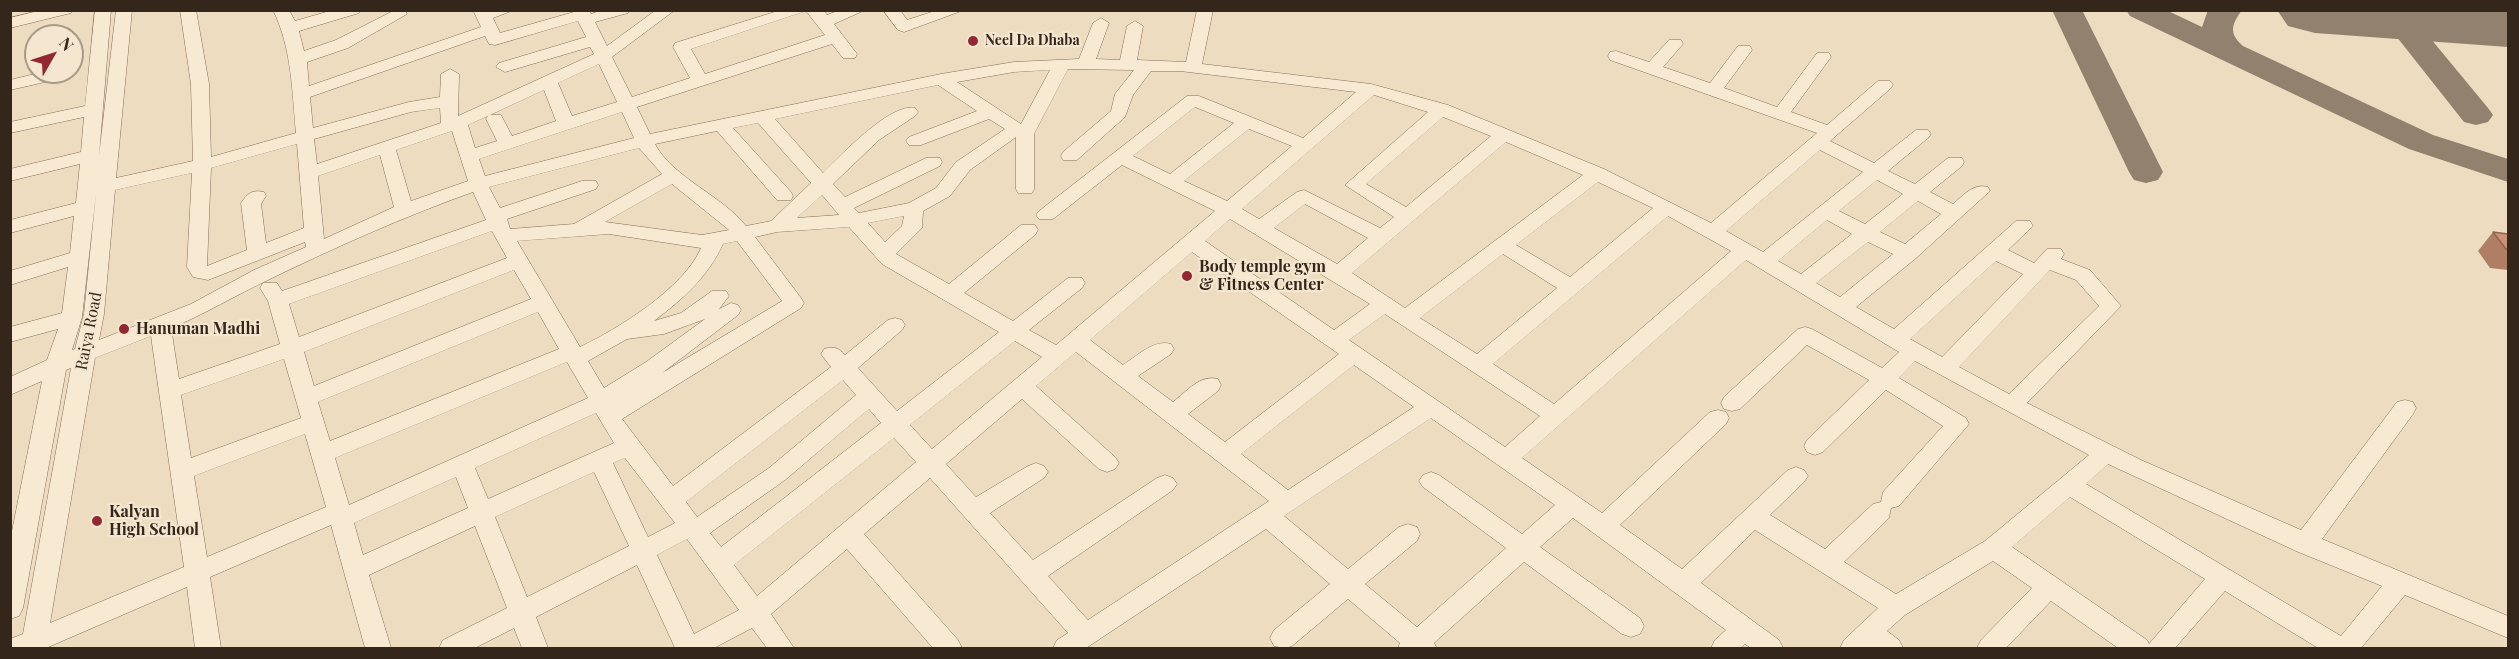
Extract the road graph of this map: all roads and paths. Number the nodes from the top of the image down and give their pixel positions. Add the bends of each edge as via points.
1 (65, 10) edge
2 (103, 10) edge
3 (188, 10) edge
4 (353, 10) edge
5 (506, 10) edge
6 (622, 10) edge
7 (667, 10) edge
8 (799, 10) edge
9 (857, 10) edge
10 (891, 10) edge
11 (956, 10) edge
12 (1205, 10) edge
13 (281, 11) edge
14 (128, 12) edge
15 (399, 14) dead end
16 (583, 15) edge
17 (819, 16) edge
18 (10, 23) edge
19 (1101, 23) dead end
20 (487, 24) edge
21 (1135, 26) dead end
22 (290, 28) junction
23 (835, 37) junction
24 (1675, 44) dead end
25 (599, 48) junction
26 (1744, 50) dead end
27 (849, 54) dead end
28 (1617, 56) dead end
29 (1823, 57) dead end
30 (298, 59) junction
31 (98, 64) junction
32 (1062, 64) junction
33 (1085, 65) junction
34 (84, 67) edge
35 (505, 67) junction
36 (1136, 67) junction
37 (1192, 68) junction
38 (1652, 69) junction
39 (450, 74) dead end
40 (941, 79) junction
41 (699, 80) junction
42 (549, 82) junction
43 (1884, 85) dead end
44 (1371, 89) junction
45 (1714, 90) junction
46 (300, 95) junction
47 (518, 96) junction
48 (448, 101) junction
49 (626, 103) junction
50 (93, 110) junction
51 (1442, 110) junction
52 (909, 112) dead end
53 (990, 112) junction
54 (1781, 114) junction
55 (762, 116) junction
56 (495, 119) dead end
57 (1246, 121) junction
58 (566, 123) junction
59 (454, 125) junction
60 (721, 125) junction
61 (10, 128) edge
62 (1021, 131) junction
63 (1922, 134) dead end
64 (1503, 135) junction
65 (1825, 137) junction
66 (303, 138) junction
67 (645, 141) junction
68 (915, 141) dead end
69 (507, 143) junction
70 (1305, 145) junction
71 (389, 146) junction
72 (90, 156) junction
73 (468, 156) junction
74 (1070, 156) dead end
75 (1120, 157) junction
76 (933, 162) dead end
77 (1955, 162) dead end
78 (202, 165) junction
79 (1877, 171) junction
80 (307, 173) junction
81 (1597, 173) junction
82 (10, 175) edge
83 (674, 175) junction
84 (822, 183) junction
85 (1170, 183) junction
86 (478, 184) junction
87 (589, 185) dead end
88 (1025, 189) dead end
89 (1981, 191) dead end
90 (1917, 193) junction
91 (93, 194) junction
92 (257, 196) dead end
93 (784, 196) dead end
94 (1667, 207) junction
95 (914, 208) junction
96 (404, 210) junction
97 (1229, 210) junction
98 (1826, 212) junction
99 (847, 213) junction
100 (1955, 213) junction
101 (1046, 215) dead end
102 (1407, 216) junction
103 (499, 225) junction
104 (777, 226) junction
105 (2023, 226) dead end
106 (10, 227) edge
107 (1260, 228) junction
108 (578, 230) junction
109 (1028, 230) dead end
110 (1713, 232) junction
111 (1867, 233) junction
112 (743, 235) junction
113 (1382, 237) junction
114 (314, 241) junction
115 (715, 241) junction
116 (1192, 242) junction
117 (1502, 245) junction
118 (1744, 251) junction
119 (1994, 252) junction
120 (257, 254) junction
121 (885, 254) junction
122 (1908, 254) junction
123 (80, 257) junction
124 (519, 261) junction
125 (1763, 262) junction
126 (2046, 262) junction
127 (1338, 274) junction
128 (261, 275) junction
129 (10, 278) edge
130 (1075, 283) dead end
131 (1802, 284) junction
132 (1572, 288) junction
133 (950, 294) junction
134 (278, 300) junction
135 (543, 303) junction
136 (1385, 304) junction
137 (1841, 308) junction
138 (72, 317) junction
139 (1406, 318) junction
140 (895, 325) dead end
141 (160, 326) junction
142 (1012, 330) junction
143 (622, 333) junction
144 (10, 335) edge
145 (1076, 340) junction
146 (1334, 340) junction
147 (1904, 346) junction
148 (293, 348) junction
149 (1163, 349) dead end
150 (86, 354) junction
151 (1354, 354) junction
152 (574, 355) junction
153 (1058, 356) junction
154 (838, 362) junction
155 (56, 365) junction
156 (1478, 365) junction
157 (1944, 368) junction
158 (1123, 376) junction
159 (1884, 380) junction
160 (1210, 385) dead end
161 (1022, 386) junction
162 (10, 387) edge
163 (169, 391) junction
164 (308, 397) junction
165 (868, 397) junction
166 (2012, 405) junction
167 (1431, 407) junction
168 (605, 408) junction
169 (2405, 408) dead end
170 (1173, 414) junction
171 (1556, 416) junction
172 (315, 422) junction
173 (895, 424) junction
174 (629, 446) junction
175 (1815, 446) dead end
176 (324, 453) junction
177 (2106, 453) junction
178 (1225, 454) junction
179 (600, 459) junction
180 (1506, 459) junction
181 (932, 463) junction
182 (1107, 463) dead end
183 (462, 464) junction
184 (181, 471) junction
185 (1036, 472) dead end
186 (1796, 476) dead end
187 (1431, 481) dead end
188 (1165, 484) dead end
189 (2068, 485) junction
190 (671, 500) junction
191 (1572, 504) junction
192 (1277, 509) junction
193 (975, 510) junction
194 (480, 511) junction
195 (342, 514) junction
196 (1754, 517) junction
197 (1603, 526) junction
198 (693, 529) junction
199 (848, 533) junction
200 (1408, 534) dead end
201 (2305, 544) junction
202 (16, 548) edge
203 (1523, 548) junction
204 (1994, 548) junction
205 (643, 552) junction
206 (719, 563) junction
207 (1827, 563) junction
208 (357, 569) junction
209 (196, 573) junction
210 (1031, 574) junction
211 (2222, 577) junction
212 (1347, 583) junction
213 (2400, 583) junction
214 (1683, 584) junction
215 (2049, 586) junction
216 (1896, 607) junction
217 (10, 608) edge
218 (522, 613) junction
219 (755, 613) junction
220 (1631, 626) dead end
221 (2508, 627) edge
222 (1744, 629) junction
223 (1086, 635) junction
224 (1283, 638) dead end
225 (1862, 641) edge
226 (28, 646) edge
227 (1418, 647) edge
228 (207, 648) edge
229 (378, 648) edge
230 (452, 648) edge
231 (535, 648) edge
232 (690, 648) edge
233 (781, 648) edge
234 (949, 648) edge
235 (1066, 648) edge
236 (1724, 648) edge
237 (1770, 648) edge
238 (1890, 648) edge
239 (1990, 648) edge
240 (2138, 648) edge
241 (2160, 648) edge
242 (2339, 648) edge
243 (2346, 648) edge

1 - 18 street
2 - 31 street, Raiya Road
3 - 78 street via 200,84
4 - 22 street
5 - 20 street
6 - 16 street
7 - 25 street
8 - 41 street via 676,40
9 - 17 street
10 - 11 street via 904,27
12 - 37 street
13 - 22 street
14 - 91 street, Raiya Road
15 - 30 street via 342,44
16 - 20 street
16 - 25 street
17 - 23 street
19 - 33 street
20 - 35 street
20 - 46 street
21 - 36 street
22 - 30 street
23 - 27 street
23 - 41 street
24 - 38 street
25 - 35 street
25 - 42 street
25 - 49 street
26 - 45 street
28 - 38 street
29 - 54 street
30 - 46 street
31 - 34 street
31 - 50 street, Raiya Road
32 - 33 street
32 - 40 street
32 - 62 street
33 - 36 street
35 - 47 street
36 - 37 street
36 - 74 street via 1119,113
37 - 44 street
38 - 45 street
39 - 48 street
40 - 53 street
40 - 55 street
41 - 49 street
42 - 47 street
42 - 58 street
43 - 65 street
44 - 51 street
44 - 70 street
45 - 54 street
46 - 66 street
47 - 59 street
48 - 59 street
48 - 66 street via 409,107
49 - 58 street
49 - 67 street
50 - 61 street
50 - 72 street, Raiya Road
51 - 64 street
51 - 102 street via 1354,185
52 - 84 street via 873,135
53 - 62 street
53 - 68 street
54 - 65 street
55 - 60 street
55 - 84 street
56 - 69 street
57 - 70 street
57 - 75 street via 1193,100
57 - 85 street
58 - 69 street
59 - 71 street
59 - 73 street
60 - 67 street
60 - 93 street
62 - 88 street
62 - 95 street via 963,166 943,192
63 - 79 street
64 - 81 street
64 - 102 street
65 - 79 street
65 - 110 street
66 - 78 street
66 - 80 street
67 - 83 street via 650,152
67 - 86 street
69 - 73 street
70 - 97 street
71 - 80 street
71 - 96 street
72 - 82 street
72 - 91 street, Raiya Road
73 - 86 street
75 - 85 street
75 - 101 street
76 - 99 street
77 - 90 street
78 - 91 street
78 - 120 street via 197,267 200,272 208,273
79 - 90 street
79 - 98 street
80 - 114 street
81 - 94 street
81 - 117 street
83 - 108 street
83 - 112 street via 733,222
84 - 99 street
84 - 104 street
85 - 97 street
86 - 96 street
86 - 103 street
87 - 103 street
89 - 100 street
90 - 100 street
90 - 111 street
91 - 106 street
91 - 123 street, Raiya Road
91 - 150 street, Raiya Road via 98,283
92 - 120 street via 251,203
94 - 110 street
94 - 132 street
95 - 99 street
95 - 121 street via 912,228
96 - 114 street
97 - 107 street
97 - 116 street
98 - 111 street
98 - 125 street
99 - 104 street
99 - 121 street
100 - 122 street
102 - 113 street
103 - 108 street
103 - 124 street
103 - 134 street
104 - 112 street
105 - 119 street
107 - 113 street via 1304,196
107 - 127 street
108 - 115 street via 609,228
109 - 133 street
110 - 118 street
111 - 122 street
111 - 131 street
112 - 115 street
112 - 168 street via 794,303 692,368
113 - 127 street
114 - 120 street
114 - 128 street
115 - 143 street via 704,262 686,281
116 - 145 street
116 - 146 street
117 - 132 street
117 - 139 street
118 - 125 street
118 - 171 street
119 - 126 street
119 - 147 street
121 - 133 street
122 - 137 street
123 - 129 street
123 - 138 street, Raiya Road
124 - 135 street
124 - 148 street
125 - 131 street
126 - 157 street
126 - 166 street via 2084,275 2111,306
127 - 136 street
128 - 134 street
128 - 141 street
130 - 142 street
131 - 137 street
132 - 156 street
133 - 142 street
134 - 148 street
135 - 152 street
135 - 164 street
136 - 139 street
136 - 146 street
137 - 147 street
138 - 144 street
138 - 155 street, Raiya Road
139 - 156 street
140 - 154 street
141 - 150 street
141 - 163 street
142 - 153 street
142 - 173 street
143 - 152 street via 597,350
143 - 168 street via 665,327 725,303
145 - 153 street
145 - 158 street
146 - 151 street
147 - 157 street
147 - 159 street
148 - 163 street
148 - 164 street
149 - 158 street
150 - 155 street
150 - 226 street, Raiya Road
151 - 167 street
151 - 178 street
152 - 168 street
152 - 176 street
153 - 161 street
154 - 165 street
154 - 190 street
155 - 162 street
155 - 202 street, Raiya Road
156 - 171 street
157 - 166 street
158 - 170 street
159 - 175 street
159 - 197 street via 1805,334
159 - 207 street via 1958,424 1886,505
160 - 170 street
161 - 181 street
161 - 182 street
163 - 184 street
164 - 172 street
165 - 173 street
165 - 198 street via 777,474
166 - 177 street
167 - 180 street
167 - 192 street
168 - 174 street
168 - 183 street
169 - 201 street
170 - 178 street
171 - 180 street
172 - 176 street
172 - 184 street
173 - 181 street
173 - 206 street
174 - 179 street
174 - 190 street
176 - 195 street
177 - 189 street
177 - 201 street
178 - 192 street
179 - 194 street
179 - 205 street
180 - 191 street
181 - 193 street
181 - 199 street
183 - 194 street
183 - 195 street
184 - 209 street
185 - 193 street
186 - 196 street
187 - 203 street
188 - 210 street
189 - 204 street
189 - 211 street
190 - 198 street
191 - 197 street
191 - 203 street
192 - 212 street
192 - 223 street
193 - 210 street
194 - 208 street
194 - 218 street
195 - 208 street
195 - 209 street
196 - 207 street
196 - 214 street
197 - 214 street
198 - 205 street
198 - 206 street
199 - 219 street
199 - 234 street
200 - 212 street
201 - 213 street
202 - 217 street, Raiya Road
203 - 220 street
203 - 227 street
204 - 215 street
204 - 216 street
205 - 218 street
205 - 232 street
206 - 219 street
207 - 216 street
208 - 229 street
209 - 226 street
209 - 228 street
210 - 223 street
211 - 241 street
211 - 242 street
212 - 224 street
212 - 227 street
213 - 221 street
213 - 243 street
214 - 222 street
215 - 239 street
215 - 240 street
216 - 225 street
218 - 230 street
218 - 231 street
219 - 232 street
219 - 233 street
222 - 236 street
222 - 237 street
223 - 235 street
225 - 238 street

